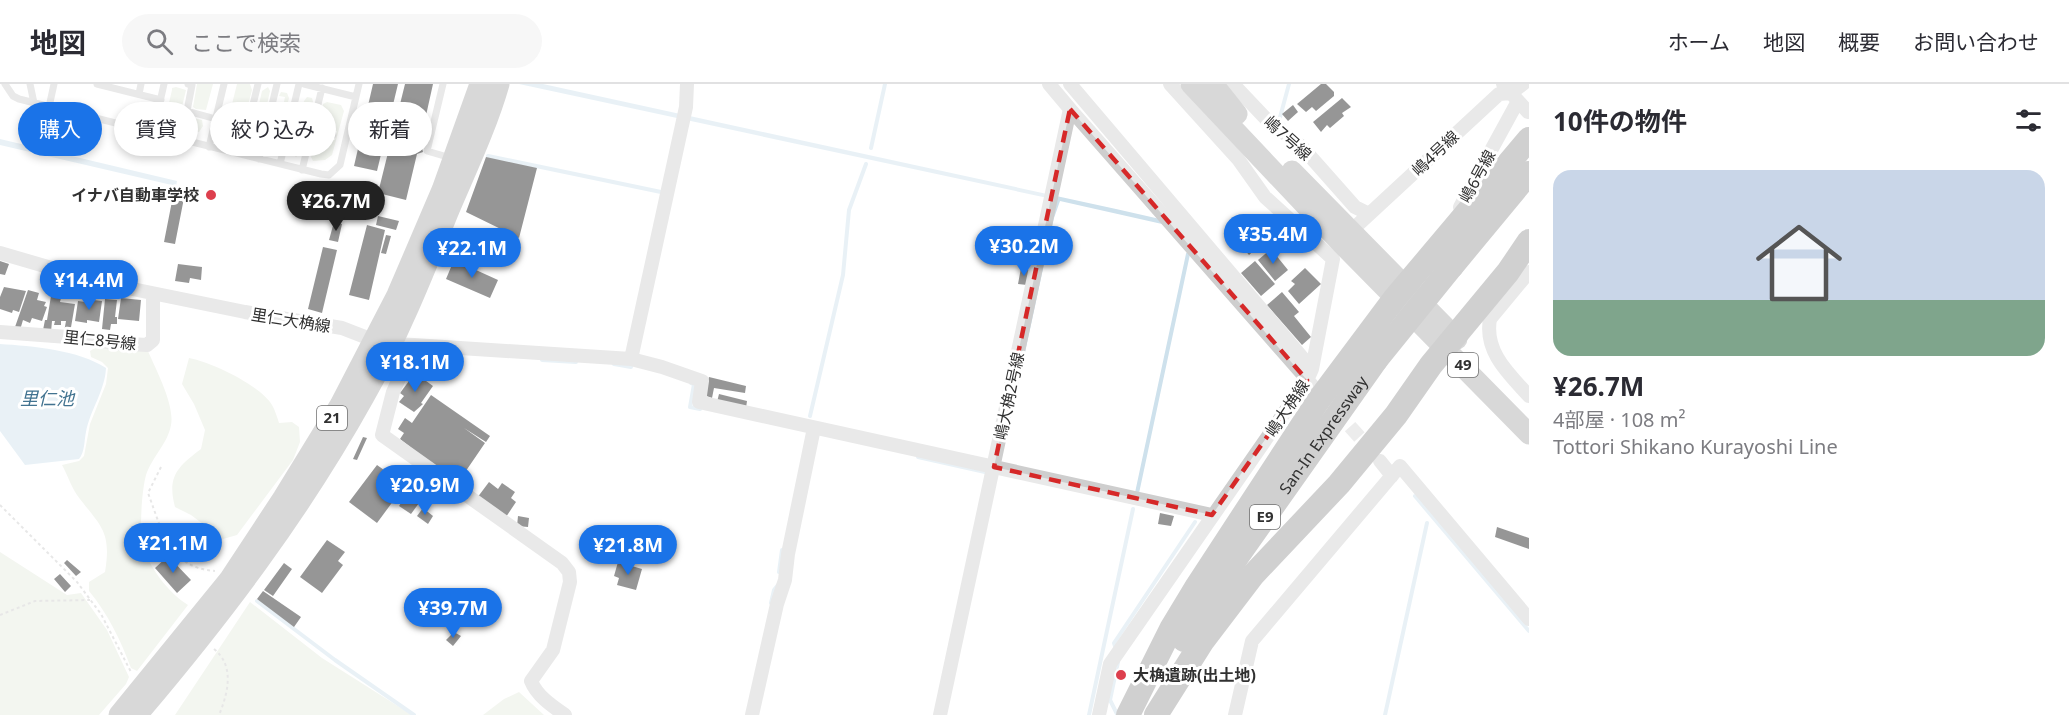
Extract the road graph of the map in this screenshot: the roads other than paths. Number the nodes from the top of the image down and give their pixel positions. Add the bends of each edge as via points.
1 (5, 84) edge
2 (30, 84) edge
3 (53, 84) edge
4 (97, 84) edge
5 (141, 84) edge
6 (164, 84) edge
7 (188, 84) edge
8 (224, 84) edge
9 (258, 84) edge
10 (277, 84) edge
11 (306, 84) edge
12 (359, 84) edge
13 (443, 84) edge
14 (480, 84) edge
15 (499, 84) edge
16 (687, 84) edge
17 (1049, 84) edge
18 (1070, 84) edge
19 (1170, 84) edge
20 (1191, 84) edge
21 (1213, 84) edge
22 (1233, 84) edge
23 (1524, 84) edge
24 (328, 88) edge
25 (1511, 92) edge
26 (139, 94) junction
27 (356, 97) junction
28 (161, 100) joint
29 (31, 102) edge
30 (34, 102) edge
31 (50, 102) edge
32 (220, 102) edge
33 (254, 102) edge
34 (1071, 109) junction
35 (1528, 112) edge
36 (210, 117) edge
37 (1529, 139) edge
38 (210, 143) edge
39 (198, 144) edge
40 (209, 147) joint
41 (248, 156) edge
42 (306, 156) edge
43 (259, 159) junction
44 (453, 159) junction
45 (280, 164) junction
46 (302, 170) junction
47 (1529, 173) edge
48 (1529, 184) edge
49 (1369, 214) junction
50 (1529, 241) edge
51 (1342, 245) junction
52 (0, 253) edge
53 (1448, 262) junction
54 (1529, 272) edge
55 (1400, 292) junction
56 (153, 294) junction
57 (0, 332) edge
58 (383, 342) junction
59 (1449, 342) junction
60 (414, 345) junction
61 (631, 359) junction
62 (1311, 379) junction
63 (1529, 396) edge
64 (1529, 418) edge
65 (814, 428) junction
66 (1529, 434) edge
67 (1380, 461) tunnel mouth
68 (994, 467) junction
69 (1396, 471) junction
70 (1212, 515) junction
71 (1529, 619) edge
72 (1162, 680) junction
73 (118, 715) edge
74 (137, 715) edge
75 (565, 715) edge
76 (752, 715) edge
77 (940, 715) edge
78 (1099, 715) edge
79 (1128, 715) edge
80 (1142, 715) edge
81 (1150, 715) edge
82 (1156, 715) edge
83 (1235, 715) edge

1 - 29 lane via 13,96
2 - 30 lane
3 - 31 lane
4 - 26 lane
5 - 26 lane
6 - 28 lane
7 - 36 lane via 192,85 187,111
8 - 32 lane
9 - 33 lane
10 - 43 lane
11 - 24 lane
11 - 45 lane
12 - 27 lane
13 - 44 lane via 427,151
14 - 44 main road, 21
15 - 58 main road, 21 via 451,207
16 - 61 street via 686,107
17 - 34 street
18 - 62 street
19 - 51 street via 1238,159 1265,196
20 - 51 main road, 49
21 - 51 main road, 49
22 - 49 street, 嶋7号線 via 1267,120 1301,146 1355,207
23 - 25 street, 嶋4号線
24 - 27 lane
25 - 35 street
25 - 49 street, 嶋4号線 via 1499,94
25 - 53 street, 嶋6号線
26 - 28 lane
27 - 46 lane via 340,165 329,175
34 - 62 street
34 - 68 street, 嶋大桷2号線
37 - 53 highway via 1497,175
38 - 40 lane
39 - 40 lane
41 - 43 lane
42 - 46 lane
43 - 45 lane
44 - 58 main road, 21 via 397,295
45 - 46 lane
47 - 53 highway, San-In Expressway / E9
48 - 53 highway, San-In Expressway / E9
49 - 51 street, 嶋4号線
50 - 59 highway
51 - 55 main road, 49
51 - 62 street, 嶋大桷線
52 - 56 street, 里仁大桷線
53 - 55 highway
53 - 72 highway, San-In Expressway / E9, bridge via 1237,557
54 - 63 street via 1490,319 1489,329 1498,363
55 - 59 main road, 49
55 - 72 highway via 1318,401 1234,526 1171,629
56 - 57 street, 里仁8号線 via 153,340 147,345
56 - 58 street, 里仁大桷線 via 342,328
58 - 60 street, 里仁大桷線
58 - 73 main road, 21 via 229,580
58 - 74 main road, 21 via 360,406 280,533 198,644
59 - 64 main road, 49
59 - 66 main road, 49
59 - 72 highway via 1346,476 1253,575 1202,642
60 - 61 street, 里仁大桷線
60 - 75 street via 393,392 381,435 569,572 553,650 531,681 533,688
61 - 65 street, 里仁大桷線 via 702,381 699,402
62 - 70 street, 嶋大桷線
65 - 68 street
65 - 76 street via 785,580
67 - 69 street
68 - 70 street
68 - 77 street, 嶋大桷2号線
69 - 71 street
69 - 83 street via 1252,641
70 - 78 street, 嶋大桷線 via 1110,664
72 - 79 highway
72 - 80 highway, San-In Expressway / E9
72 - 81 highway, San-In Expressway / E9
72 - 82 highway

